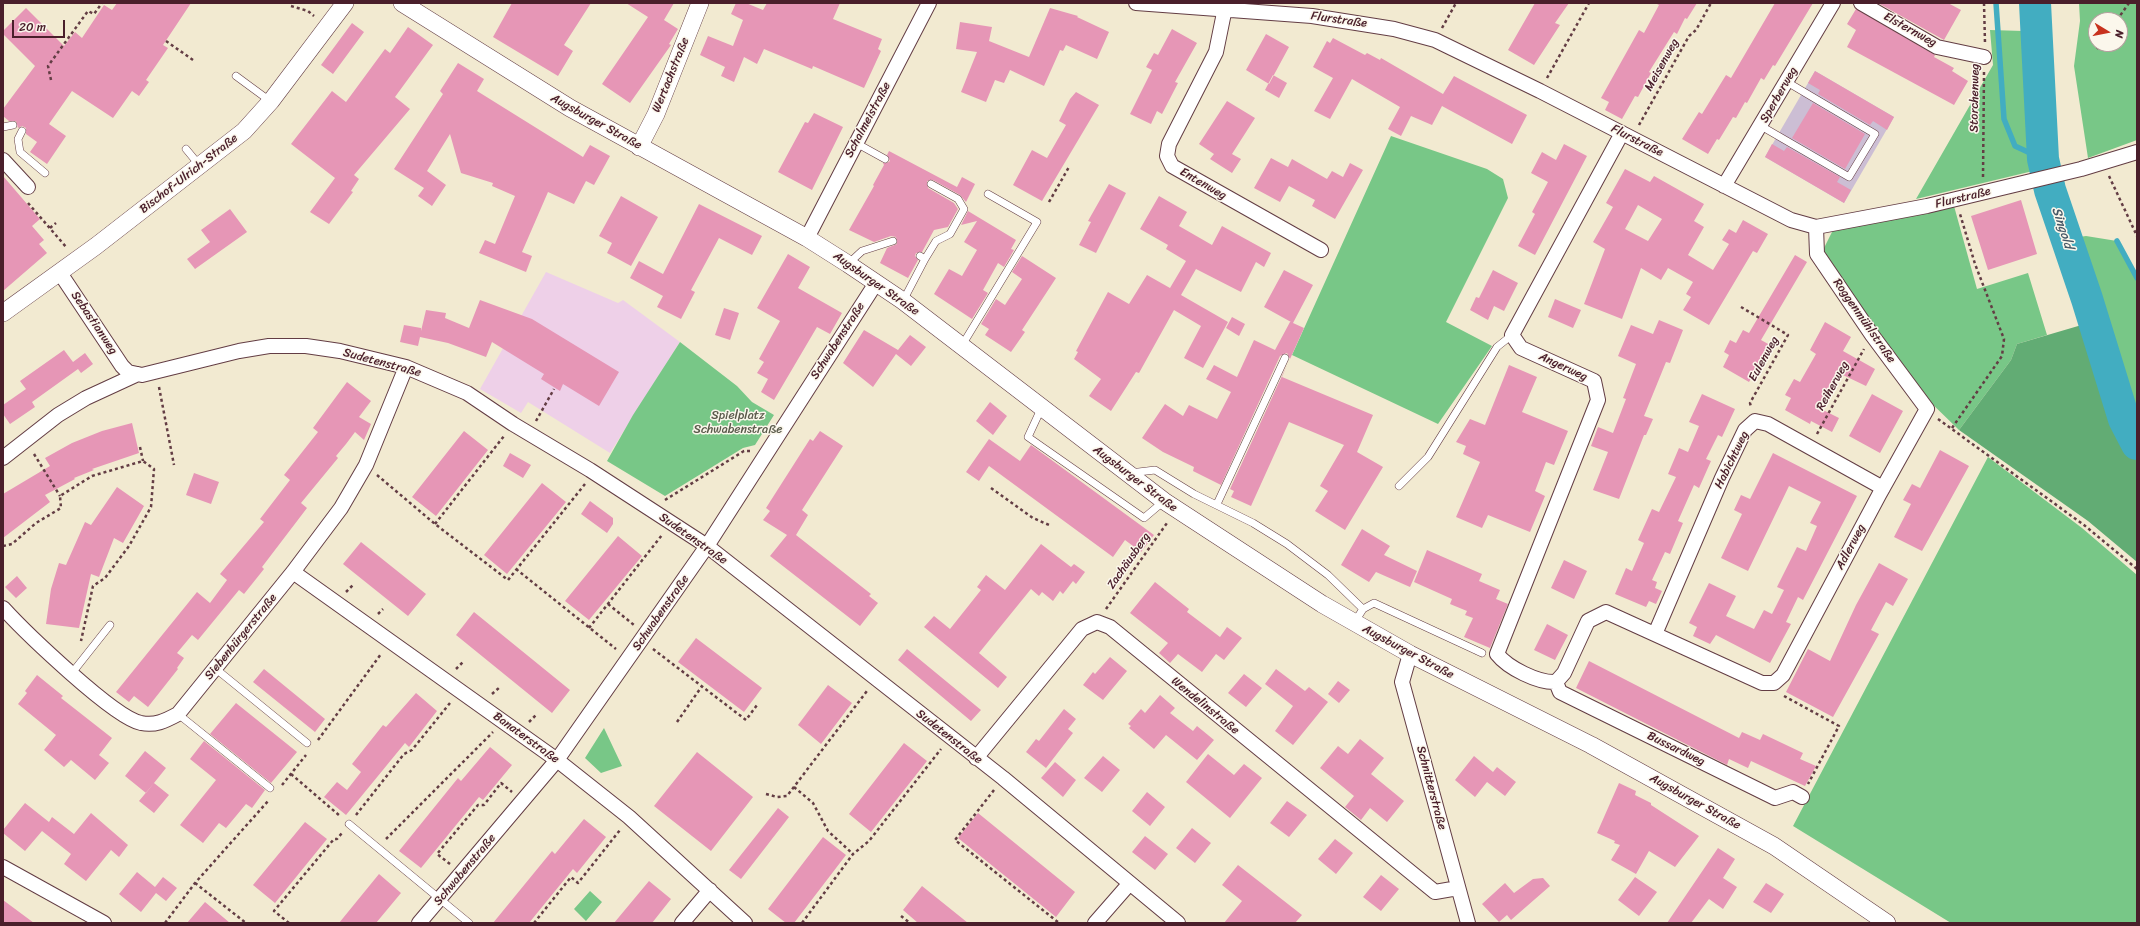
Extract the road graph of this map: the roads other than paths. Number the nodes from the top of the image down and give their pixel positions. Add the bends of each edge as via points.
1 (345, 3) edge
2 (402, 3) edge
3 (700, 3) edge
4 (929, 3) edge
5 (1136, 3) edge
6 (1833, 3) edge
7 (1861, 3) edge
8 (1225, 6) edge
9 (1984, 57) road end
10 (236, 76) dead end
11 (1787, 82) junction
12 (271, 101) junction
13 (13, 124) dead end
14 (1761, 126) junction
15 (3, 127) edge
16 (22, 130) dead end
17 (1627, 135) junction
18 (856, 143) junction
19 (639, 146) junction
20 (186, 149) dead end
21 (2137, 152) edge
22 (885, 159) dead end
23 (3, 160) edge
24 (200, 166) junction
25 (45, 173) dead end
26 (931, 184) dead end
27 (1724, 186) junction
28 (27, 194) road end
29 (988, 194) dead end
30 (1816, 227) junction
31 (807, 238) junction
32 (893, 241) dead end
33 (1321, 250) dead end
34 (848, 264) junction
35 (60, 273) junction
36 (876, 283) junction
37 (902, 301) junction
38 (3, 313) edge
39 (1512, 335) junction
40 (961, 347) junction
41 (1285, 358) dead end
42 (406, 367) junction
43 (133, 373) junction
44 (1041, 409) junction
45 (1927, 409) joint
46 (3, 458) edge
47 (1126, 473) junction
48 (1399, 486) dead end
49 (1883, 488) junction
50 (1216, 504) junction
51 (1170, 506) junction
52 (707, 546) junction
53 (293, 572) junction
54 (3, 608) edge
55 (1363, 609) junction
56 (1354, 623) junction
57 (110, 625) dead end
58 (1655, 634) junction
59 (1482, 653) dead end
60 (1410, 654) junction
61 (216, 669) junction
62 (72, 673) junction
63 (1556, 682) junction
64 (178, 714) junction
65 (307, 743) dead end
66 (976, 758) junction
67 (557, 760) junction
68 (270, 788) dead end
69 (1802, 797) road end
70 (344, 830) road end
71 (3, 867) edge
72 (1130, 883) junction
73 (1458, 888) junction
74 (710, 890) junction
75 (440, 899) junction
76 (104, 923) edge
77 (419, 923) edge
78 (469, 923) edge
79 (682, 923) edge
80 (745, 923) edge
81 (1095, 923) edge
82 (1178, 923) edge
83 (1468, 923) edge
84 (1888, 923) edge

1 - 12 street, Bischof-Ulrich-Straße
2 - 19 street, Augsburger Straße via 535,88
3 - 19 street, Wertachstraße via 656,114
4 - 18 street, Schalmeistraße
5 - 8 street, Flurstraße
6 - 11 street, Sperberweg
7 - 9 street, Elsternweg via 1937,47
8 - 17 street, Flurstraße via 1330,18 1394,29 1435,40
8 - 33 street, Entenweg via 1216,52 1168,144 1167,156 1172,166
10 - 12 lane
11 - 14 street, Sperberweg
11 - 14 lane via 1875,134 1849,177
12 - 24 street, Bischof-Ulrich-Straße via 244,131
13 - 15 lane
14 - 27 street, Sperberweg
16 - 25 lane via 18,138 20,152
17 - 27 street, Flurstraße
17 - 39 street
18 - 22 lane
18 - 31 street, Schalmeistraße
19 - 31 street, Augsburger Straße
20 - 24 lane
21 - 30 street, Flurstraße via 1956,200
23 - 28 street
24 - 35 street, Bischof-Ulrich-Straße
26 - 37 lane via 958,199 964,208 950,234 936,241 923,257
27 - 30 street, Flurstraße via 1791,220
29 - 40 lane via 1037,222
30 - 45 street, Roggenmühlstraße via 1817,254 1872,335
31 - 34 street, Augsburger Straße
32 - 34 lane via 862,251
34 - 36 street, Augsburger Straße
35 - 38 street, Bischof-Ulrich-Straße
35 - 43 street, Sebastianweg via 122,366
36 - 37 street, Augsburger Straße
36 - 52 street, Schwabenstraße
37 - 40 street, Augsburger Straße
39 - 48 lane via 1497,347 1428,457
39 - 63 street, Angerweg via 1521,348 1594,381 1598,400 1497,654 1504,663 1545,682
40 - 44 street, Augsburger Straße
41 - 50 lane
42 - 43 street, Sudetenstraße via 340,351 306,346 269,346 156,372
42 - 52 street, Sudetenstraße via 467,393
42 - 53 street, Siebenbürgerstraße via 366,465 340,508
43 - 46 street, Sudetenstraße via 58,415
44 - 47 street, Augsburger Straße
44 - 51 lane via 1028,437 1144,518
45 - 49 street, Adlerweg
47 - 50 lane via 1155,470
47 - 51 street, Augsburger Straße
49 - 58 street, Adlerweg via 1783,674 1774,683 1762,683
49 - 58 street, Habichtweg via 1768,424 1755,421 1745,430 1725,471
50 - 55 lane via 1287,544 1328,575
51 - 56 street, Augsburger Straße
52 - 66 street, Sudetenstraße
52 - 67 street, Schwabenstraße
53 - 61 street, Siebenbürgerstraße
53 - 67 street, Banaterstraße
54 - 62 street, Siebenbürgerstraße
55 - 56 lane
55 - 59 lane via 1374,603
56 - 60 street, Augsburger Straße
57 - 62 lane
58 - 63 street via 1606,612 1601,614 1588,621 1564,673
60 - 73 street, Schnitterstraße via 1402,682
60 - 84 street, Augsburger Straße via 1595,747 1768,842
61 - 64 street, Siebenbürgerstraße
61 - 65 lane
62 - 64 street, Siebenbürgerstraße via 121,715 139,723 165,722
63 - 69 street, Bussardweg via 1560,692 1775,798 1792,792
64 - 68 lane
66 - 72 street, Sudetenstraße
66 - 73 street, Wendelinstraße via 1082,629 1096,622 1110,627 1435,892
67 - 74 street, Banaterstraße via 630,817
67 - 75 street, Schwabenstraße
70 - 75 lane via 350,823
71 - 76 street
72 - 81 street
72 - 82 street, Sudetenstraße
73 - 83 street, Schnitterstraße
74 - 79 street
74 - 80 street, Banaterstraße
75 - 77 street, Schwabenstraße
75 - 78 lane

